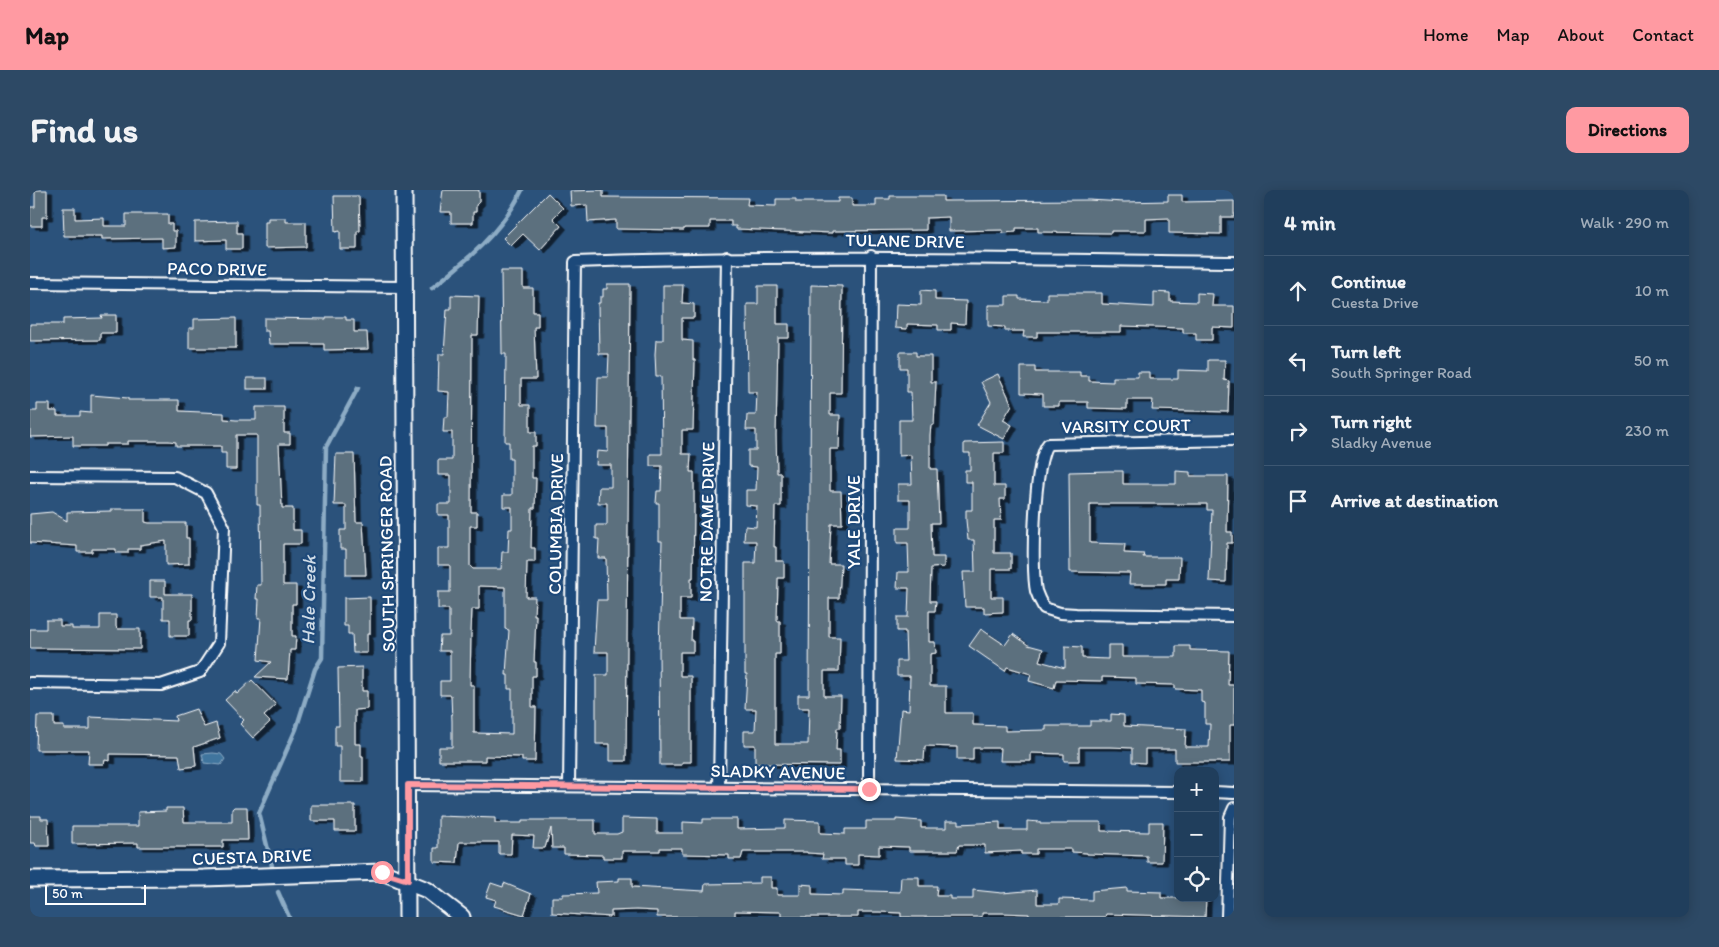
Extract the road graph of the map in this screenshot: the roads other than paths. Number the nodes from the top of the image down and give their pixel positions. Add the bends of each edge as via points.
1 (404, 190) edge
2 (871, 256) junction
3 (727, 257) junction
4 (575, 262) joint
5 (1234, 262) edge
6 (30, 283) edge
7 (404, 287) junction
8 (1234, 440) edge
9 (30, 476) edge
10 (1234, 616) edge
11 (30, 683) edge
12 (408, 785) junction
13 (569, 786) junction
14 (719, 787) junction
15 (869, 789) junction
16 (1174, 792) edge
17 (1219, 792) edge
18 (1234, 792) edge
19 (1234, 808) edge
20 (30, 879) edge
21 (408, 880) junction
22 (408, 917) edge
23 (462, 917) edge
24 (1227, 917) edge

1 - 7 street, SOUTH SPRINGER ROAD
2 - 3 street, TULANE DRIVE
2 - 5 street, TULANE DRIVE
2 - 15 street, YALE DRIVE
3 - 4 street, TULANE DRIVE
3 - 14 street, NOTRE DAME DRIVE
4 - 13 street, COLUMBIA DRIVE
6 - 7 street, PACO DRIVE
7 - 12 street, SOUTH SPRINGER ROAD
8 - 10 street, VARSITY COURT via 1048,444 1040,460 1035,520 1036,591 1044,608 1060,614
9 - 11 street via 175,477 206,494 224,527 219,643 200,672 162,685
12 - 13 street, SLADKY AVENUE
12 - 21 street, SOUTH SPRINGER ROAD
13 - 14 street, SLADKY AVENUE
14 - 15 street, SLADKY AVENUE
15 - 16 street, SLADKY AVENUE
17 - 18 street
19 - 24 street via 1230,817
20 - 21 street, CUESTA DRIVE via 382,872
21 - 22 street, SOUTH SPRINGER ROAD
21 - 23 street, CUESTA DRIVE via 428,890

